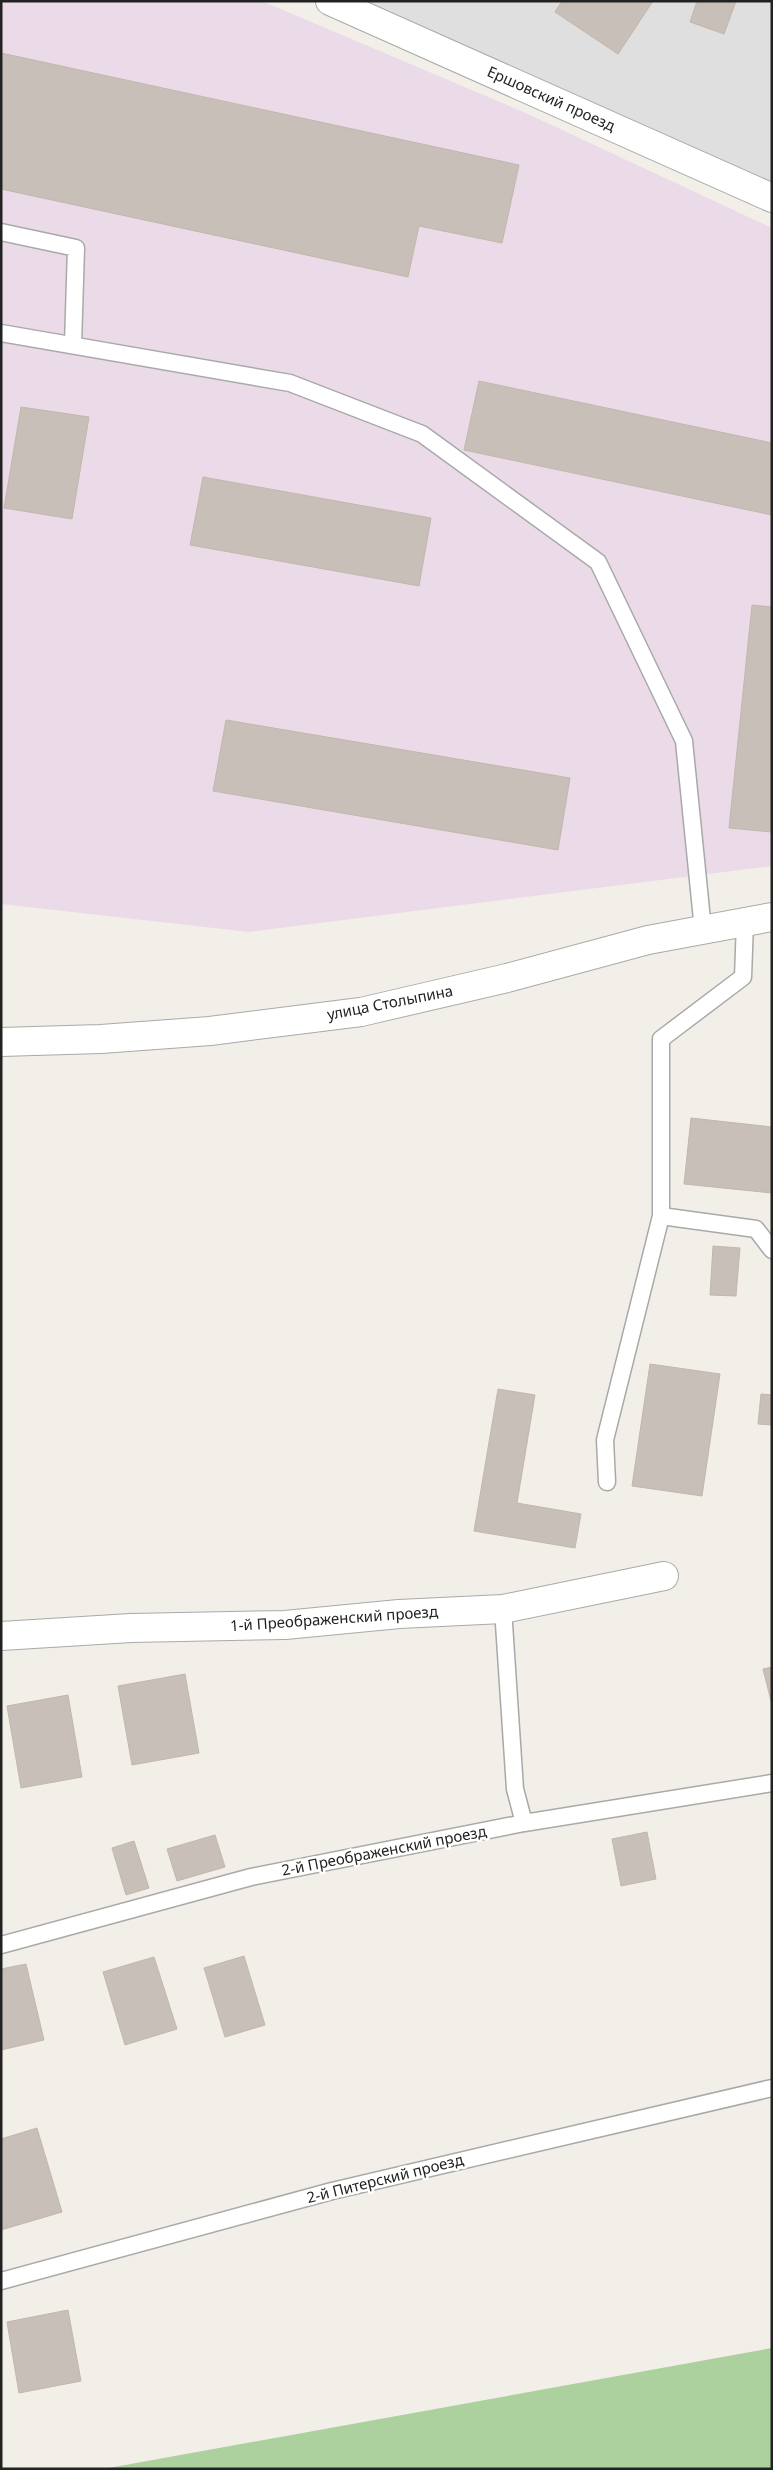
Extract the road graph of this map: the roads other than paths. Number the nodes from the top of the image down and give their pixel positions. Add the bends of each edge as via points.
1 (330, 1) edge
2 (772, 198) edge
3 (1, 232) edge
4 (1, 333) edge
5 (73, 345) junction
6 (772, 917) edge
7 (745, 922) junction
8 (703, 930) junction
9 (1, 1042) edge
10 (661, 1216) junction
11 (772, 1250) edge
12 (607, 1482) dead end
13 (664, 1576) dead end
14 (503, 1609) junction
15 (1, 1636) edge
16 (772, 1783) edge
17 (524, 1823) junction
18 (1, 1945) edge
19 (772, 2088) edge
20 (1, 2281) edge

1 - 2 street, Ершовский проезд
3 - 5 lane via 76,248
4 - 5 lane
5 - 8 lane via 290,383 422,434 598,562 684,741
6 - 7 street, улица Столыпина
7 - 8 street, улица Столыпина
7 - 10 lane via 743,977 661,1039
8 - 9 street, улица Столыпина via 648,940 507,978 360,1012 210,1031
10 - 11 lane via 756,1229
10 - 12 lane via 605,1440
13 - 14 street, 1-й Преображенский проезд
14 - 15 street, 1-й Преображенский проезд via 399,1614 285,1625 131,1628
14 - 17 lane via 515,1789
16 - 17 lane, 2-й Преображенский проезд
17 - 18 lane, 2-й Преображенский проезд via 251,1877
19 - 20 lane, 2-й Питерский проезд via 332,2191

